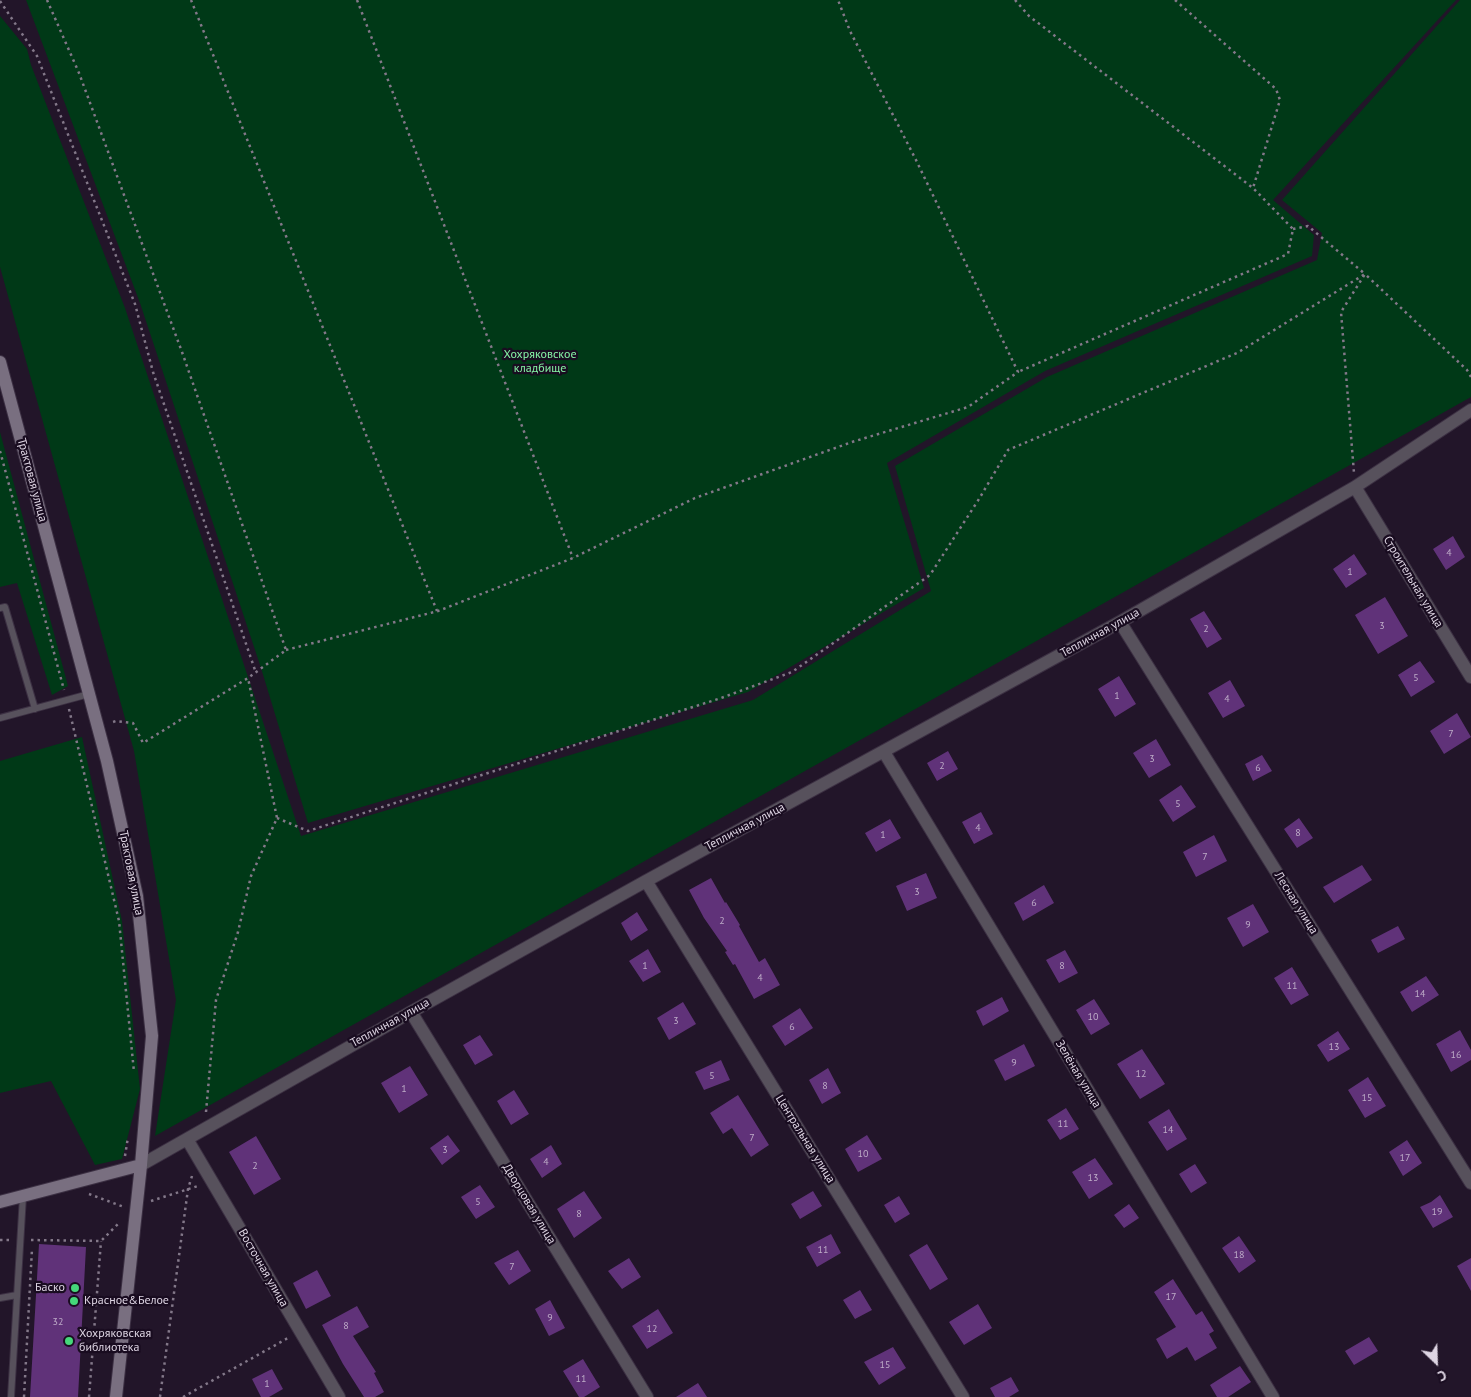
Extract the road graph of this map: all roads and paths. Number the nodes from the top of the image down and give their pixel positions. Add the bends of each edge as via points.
1 (47, 0) edge
2 (192, 0) edge
3 (358, 0) edge
4 (838, 0) edge
5 (1015, 0) edge
6 (1175, 0) edge
7 (0, 1) edge
8 (1253, 188) junction
9 (1293, 229) junction
10 (1365, 274) junction
11 (0, 362) edge
12 (1018, 372) junction
13 (1471, 378) edge
14 (1471, 410) edge
15 (0, 451) edge
16 (1355, 487) junction
17 (573, 558) junction
18 (0, 608) edge
19 (438, 611) junction
20 (1120, 622) junction
21 (286, 650) junction
22 (256, 673) junction
23 (1471, 677) edge
24 (248, 678) junction
25 (89, 694) junction
26 (67, 700) junction
27 (35, 709) junction
28 (0, 718) edge
29 (98, 727) junction
30 (884, 752) junction
31 (278, 818) junction
32 (646, 881) junction
33 (411, 1012) junction
34 (134, 1074) dead end
35 (204, 1129) junction
36 (129, 1132) dead end
37 (187, 1139) junction
38 (198, 1156) junction
39 (141, 1165) junction
40 (122, 1170) junction
41 (212, 1181) junction
42 (1471, 1183) edge
43 (188, 1189) junction
44 (85, 1192) dead end
45 (24, 1196) junction
46 (0, 1202) edge
47 (134, 1208) junction
48 (33, 1231) dead end
49 (0, 1240) edge
50 (21, 1240) junction
51 (32, 1240) junction
52 (101, 1241) junction
53 (17, 1295) junction
54 (0, 1298) edge
55 (301, 1331) junction
56 (11, 1397) edge
57 (24, 1397) edge
58 (90, 1397) edge
59 (116, 1397) edge
60 (160, 1397) edge
61 (183, 1397) edge
62 (339, 1397) edge
63 (647, 1397) edge
64 (963, 1397) edge
65 (1272, 1397) edge

1 - 21 path via 79,73 178,342
2 - 19 path
3 - 17 path
4 - 12 path via 850,31
5 - 8 path via 1029,16
6 - 8 path via 1276,89 1280,100
7 - 22 path via 37,56 135,304 153,372
8 - 9 path
9 - 10 path via 1308,226
9 - 12 path via 1288,254
10 - 13 path via 1467,370
10 - 16 path via 1341,312
10 - 31 path via 1237,353 1008,450 930,575 792,672 721,698 308,831
11 - 25 street, Трактовая улица
12 - 17 path via 968,406 852,442 695,498
14 - 16 street, Тепличная улица
15 - 26 path
16 - 20 street, Тепличная улица
16 - 23 street, Строительная улица
17 - 19 path
18 - 27 lane via 5,607
19 - 21 path
20 - 30 street, Тепличная улица
20 - 42 street, Лесная улица
21 - 22 path
22 - 24 path
24 - 29 path via 143,743 132,723 116,721
24 - 31 path
25 - 26 lane
25 - 29 street, Трактовая улица
26 - 27 lane
26 - 34 path via 119,921
27 - 28 lane
29 - 39 street, Трактовая улица via 137,896 152,1036
30 - 32 street, Тепличная улица
30 - 65 street, Зелёная улица
31 - 35 path via 250,876 238,932 216,1000
32 - 33 street, Тепличная улица
32 - 64 street, Центральная улица
33 - 35 street, Тепличная улица
33 - 63 street, Дворцовая улица
35 - 37 street, Тепличная улица
36 - 40 path
37 - 38 street, Восточная улица
37 - 39 street, Тепличная улица
38 - 41 street, Восточная улица
38 - 43 path
39 - 40 street, Тепличная улица
39 - 47 street, Трактовая улица
40 - 45 street, Тепличная улица
41 - 43 path
41 - 55 street, Восточная улица
43 - 47 path
43 - 60 path
44 - 47 path
45 - 46 street, Тепличная улица
45 - 50 lane
47 - 52 path
47 - 59 street, Трактовая улица
48 - 51 path
49 - 50 path
50 - 51 path
50 - 53 lane
51 - 52 path
51 - 57 path
52 - 58 path
53 - 54 lane
53 - 56 lane
55 - 61 path
55 - 62 street, Восточная улица

